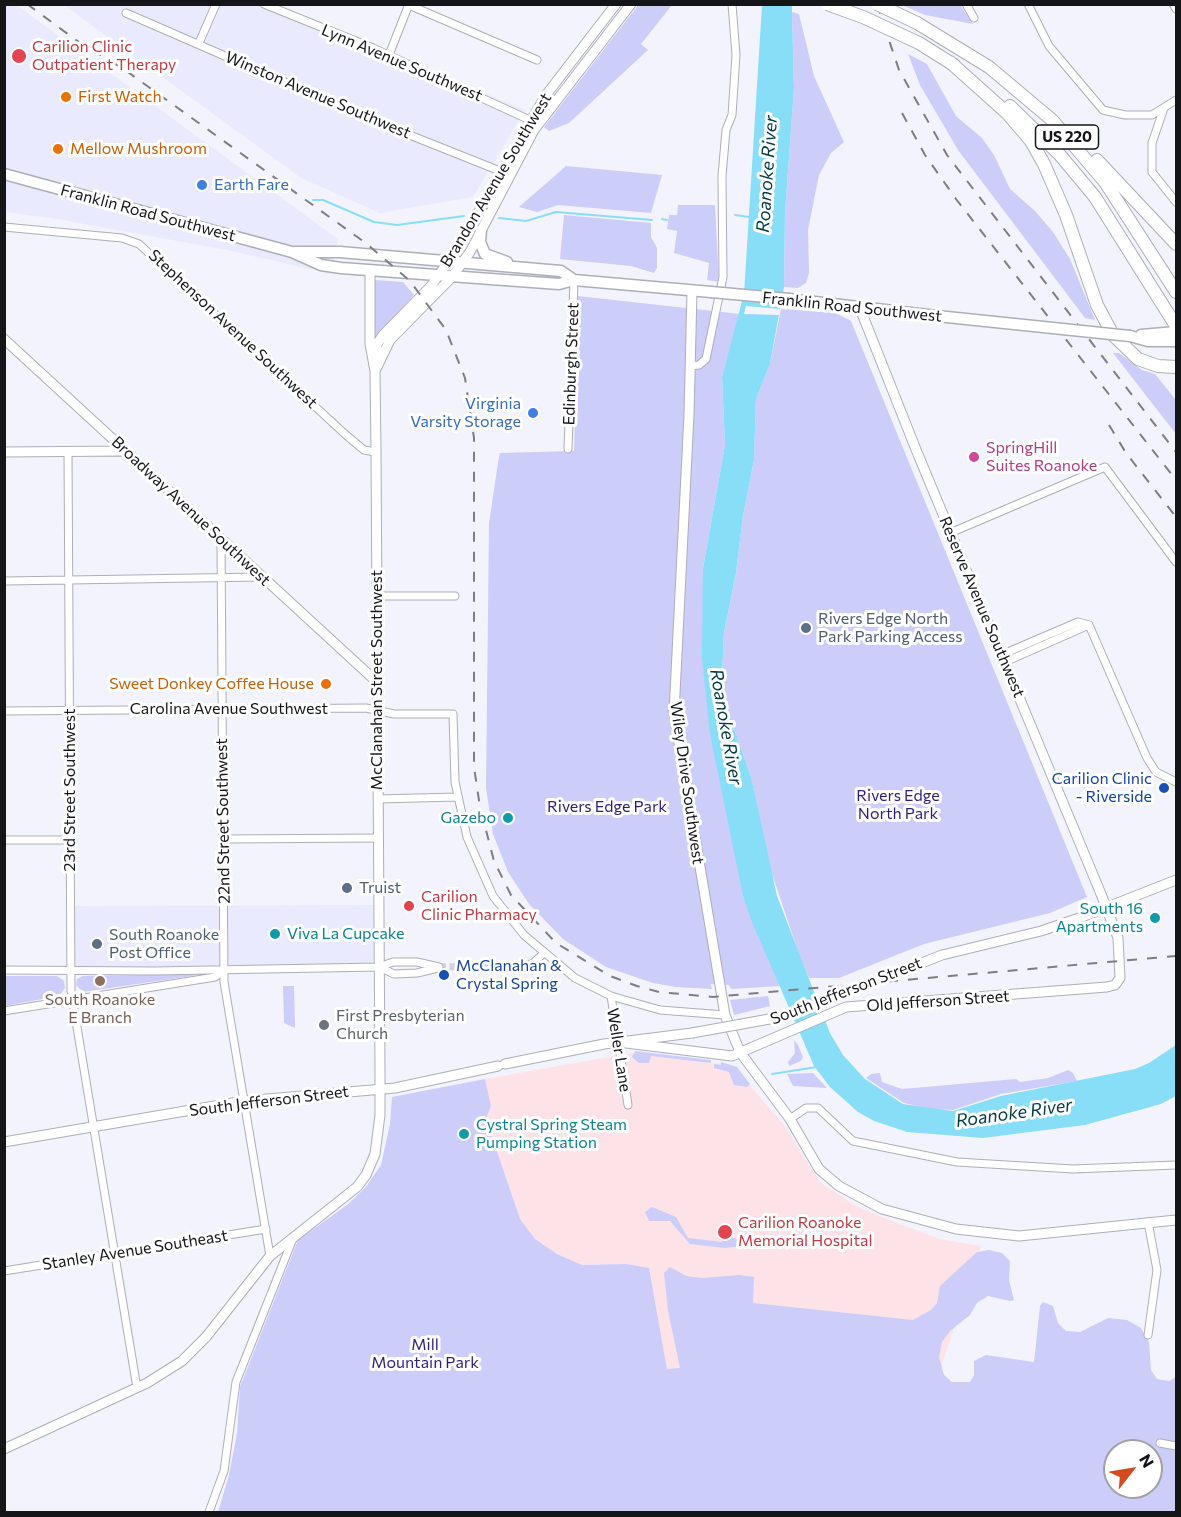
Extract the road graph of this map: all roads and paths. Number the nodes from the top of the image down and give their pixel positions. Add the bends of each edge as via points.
1 (216, 4) edge
2 (264, 4) edge
3 (616, 4) edge
4 (631, 4) edge
5 (732, 4) edge
6 (827, 4) edge
7 (877, 4) edge
8 (966, 4) edge
9 (1173, 4) edge
10 (409, 5) edge
11 (1031, 6) edge
12 (1176, 9) edge
13 (126, 13) dead end
14 (974, 18) dead end
15 (199, 44) junction
16 (389, 55) junction
17 (537, 60) dead end
18 (950, 62) junction
19 (1176, 100) edge
20 (1032, 102) junction
21 (1163, 111) junction
22 (534, 122) junction
23 (506, 173) junction
24 (4, 174) edge
25 (1176, 202) edge
26 (4, 227) edge
27 (482, 230) junction
28 (1176, 244) edge
29 (292, 252) junction
30 (447, 262) junction
31 (460, 263) junction
32 (549, 270) junction
33 (370, 272) junction
34 (437, 276) junction
35 (452, 277) junction
36 (574, 280) junction
37 (692, 291) junction
38 (1176, 292) edge
39 (859, 306) junction
40 (1176, 326) edge
41 (1176, 332) edge
42 (1130, 336) junction
43 (4, 339) edge
44 (1176, 341) edge
45 (690, 366) junction
46 (1176, 366) edge
47 (375, 371) junction
48 (568, 449) dead end
49 (68, 451) junction
50 (124, 451) junction
51 (4, 452) edge
52 (376, 452) junction
53 (950, 532) junction
54 (221, 540) junction
55 (1176, 562) edge
56 (262, 577) junction
57 (221, 579) junction
58 (4, 581) edge
59 (68, 581) junction
60 (377, 596) junction
61 (455, 596) dead end
62 (1003, 658) junction
63 (378, 683) junction
64 (222, 709) junction
65 (70, 710) junction
66 (378, 710) junction
67 (4, 711) edge
68 (1176, 782) edge
69 (457, 797) junction
70 (378, 799) junction
71 (378, 838) junction
72 (224, 839) junction
73 (4, 840) edge
74 (70, 840) junction
75 (1176, 880) edge
76 (1107, 908) junction
77 (543, 954) junction
78 (518, 966) tunnel mouth
79 (379, 967) junction
80 (4, 970) edge
81 (225, 970) junction
82 (70, 972) junction
83 (610, 996) junction
84 (72, 999) junction
85 (4, 1011) edge
86 (726, 1015) junction
87 (618, 1042) junction
88 (740, 1052) junction
89 (380, 1089) junction
90 (244, 1101) junction
91 (628, 1105) dead end
92 (790, 1119) junction
93 (94, 1127) junction
94 (4, 1142) edge
95 (1176, 1165) edge
96 (1176, 1220) edge
97 (1148, 1222) junction
98 (266, 1229) junction
99 (294, 1236) junction
100 (115, 1254) junction
101 (270, 1256) junction
102 (4, 1271) edge
103 (1148, 1335) dead end
104 (137, 1388) junction
105 (4, 1449) edge
106 (209, 1512) edge

1 - 15 street
2 - 16 street, Lynn Avenue Southwest
3 - 22 street, Brandon Avenue Southwest
4 - 22 street, Brandon Avenue Southwest
5 - 45 street via 736,56 722,176 723,277 706,359
6 - 18 highway, US 220, bridge via 919,43
7 - 20 highway, US 220, bridge via 917,23 989,67
8 - 14 street
9 - 12 street
10 - 16 street
10 - 17 street
11 - 21 street via 1049,46 1097,106 1125,115
13 - 15 street, Winston Avenue Southwest
15 - 23 street, Winston Avenue Southwest via 372,120
16 - 22 street, Lynn Avenue Southwest
18 - 40 highway, US 220 via 1016,111 1067,162 1116,226
18 - 46 highway via 1007,113 1035,149 1056,187 1098,305 1113,335 1138,359 1158,366
19 - 21 street
20 - 28 highway via 1076,137
20 - 38 highway, US 220 via 1105,182
21 - 25 street via 1152,143 1152,172
22 - 23 street, Brandon Avenue Southwest
23 - 27 street, Brandon Avenue Southwest
23 - 30 street, Brandon Avenue Southwest
24 - 29 main road, Franklin Road Southwest
26 - 52 street, Stephenson Avenue Southwest via 122,238 139,244 346,435 364,450
27 - 31 street, Brandon Avenue Southwest
27 - 32 main road via 481,247 490,257
29 - 30 main road, Franklin Road Southwest via 327,251
29 - 33 main road, Franklin Road Southwest via 321,265
30 - 31 main road, Franklin Road Southwest
30 - 34 street, Brandon Avenue Southwest
31 - 32 main road, Franklin Road Southwest
31 - 35 street, Brandon Avenue Southwest
32 - 36 main road, Franklin Road Southwest
33 - 34 main road, Franklin Road Southwest
33 - 47 street, McClanahan Street Southwest via 370,344
34 - 35 main road, Franklin Road Southwest
34 - 47 street, Brandon Avenue Southwest via 377,344
35 - 36 main road, Franklin Road Southwest via 559,284
35 - 47 street, Brandon Avenue Southwest via 390,340
36 - 37 main road, Franklin Road Southwest
36 - 48 street, Edinburgh Street
37 - 39 main road, Franklin Road Southwest, bridge
37 - 45 street, Wiley Drive Southwest
39 - 42 main road, Franklin Road Southwest, bridge
39 - 53 street, Reserve Avenue Southwest
41 - 42 main road, Franklin Road Southwest
42 - 44 main road, Franklin Road Southwest via 1148,341
43 - 50 street, Broadway Avenue Southwest
45 - 86 street, Wiley Drive Southwest via 674,712
47 - 52 street, McClanahan Street Southwest
49 - 50 street
49 - 51 street
49 - 59 street, 23rd Street Southwest
50 - 54 street, Broadway Avenue Southwest
52 - 60 street, McClanahan Street Southwest
53 - 55 street via 1105,467
53 - 62 street, Reserve Avenue Southwest
54 - 56 street, Broadway Avenue Southwest
54 - 57 street, 22nd Street Southwest
56 - 57 street
56 - 63 street, Broadway Avenue Southwest
57 - 59 street
57 - 64 street, 22nd Street Southwest
58 - 59 street
59 - 65 street, 23rd Street Southwest
60 - 61 street
60 - 63 street, McClanahan Street Southwest
62 - 68 street via 1089,625 1147,758 1156,772
62 - 76 street, Reserve Avenue Southwest
63 - 66 street, McClanahan Street Southwest
64 - 65 street, Carolina Avenue Southwest
64 - 66 street, Carolina Avenue Southwest
64 - 72 street, 22nd Street Southwest
65 - 67 street, Carolina Avenue Southwest
65 - 74 street, 23rd Street Southwest
66 - 69 street, Carolina Avenue Southwest via 394,714 453,714
66 - 70 street, McClanahan Street Southwest
69 - 70 street
69 - 77 street via 467,837 484,879 503,911
70 - 71 street, McClanahan Street Southwest
71 - 72 street
71 - 79 street, McClanahan Street Southwest
72 - 81 street, 22nd Street Southwest
73 - 74 street
74 - 82 street, 23rd Street Southwest
75 - 76 street, South Jefferson Street
76 - 87 street, South Jefferson Street, bridge via 1022,937 942,955 786,1016 734,1028
76 - 88 street, Old Jefferson Street via 1122,970 1115,985 836,1010
77 - 78 street via 532,964
77 - 83 street via 575,978
79 - 79 street via 394,974 439,967 417,962 393,962
79 - 81 street
79 - 89 street, McClanahan Street Southwest
80 - 82 street
81 - 82 street
81 - 84 street via 215,977
81 - 90 street, 22nd Street Southwest
82 - 84 street, 23rd Street Southwest
83 - 86 street via 660,1010
83 - 87 street, Weller Lane
84 - 85 street
84 - 93 street, 23rd Street Southwest
86 - 88 street, Wiley Drive Southwest
87 - 88 street, Old Jefferson Street via 724,1056
87 - 89 street, South Jefferson Street
87 - 91 street, Weller Lane
88 - 92 street, Wiley Drive Southwest
89 - 90 street, South Jefferson Street
89 - 99 street, McClanahan Street Southwest via 378,1136 366,1175 350,1194
90 - 93 street, South Jefferson Street
90 - 98 street, 22nd Street Southwest
92 - 95 street via 806,1108 818,1108 853,1141 957,1162 1073,1169
92 - 97 street, Wiley Drive Southwest via 828,1178 857,1198 905,1217 980,1233 1019,1236
93 - 94 street, South Jefferson Street
93 - 100 street, 23rd Street Southwest
96 - 97 street, Wiley Drive Southwest
97 - 103 street via 1157,1270
98 - 100 street, Stanley Avenue Southeast
98 - 101 street, 22nd Street Southwest
99 - 101 street, McClanahan Street Southwest
99 - 106 street via 236,1382 224,1471
100 - 102 street, Stanley Avenue Southeast
100 - 104 street, 23rd Street Southwest
101 - 104 street, McClanahan Street Southwest via 194,1350
104 - 105 street, McClanahan Street Southwest

